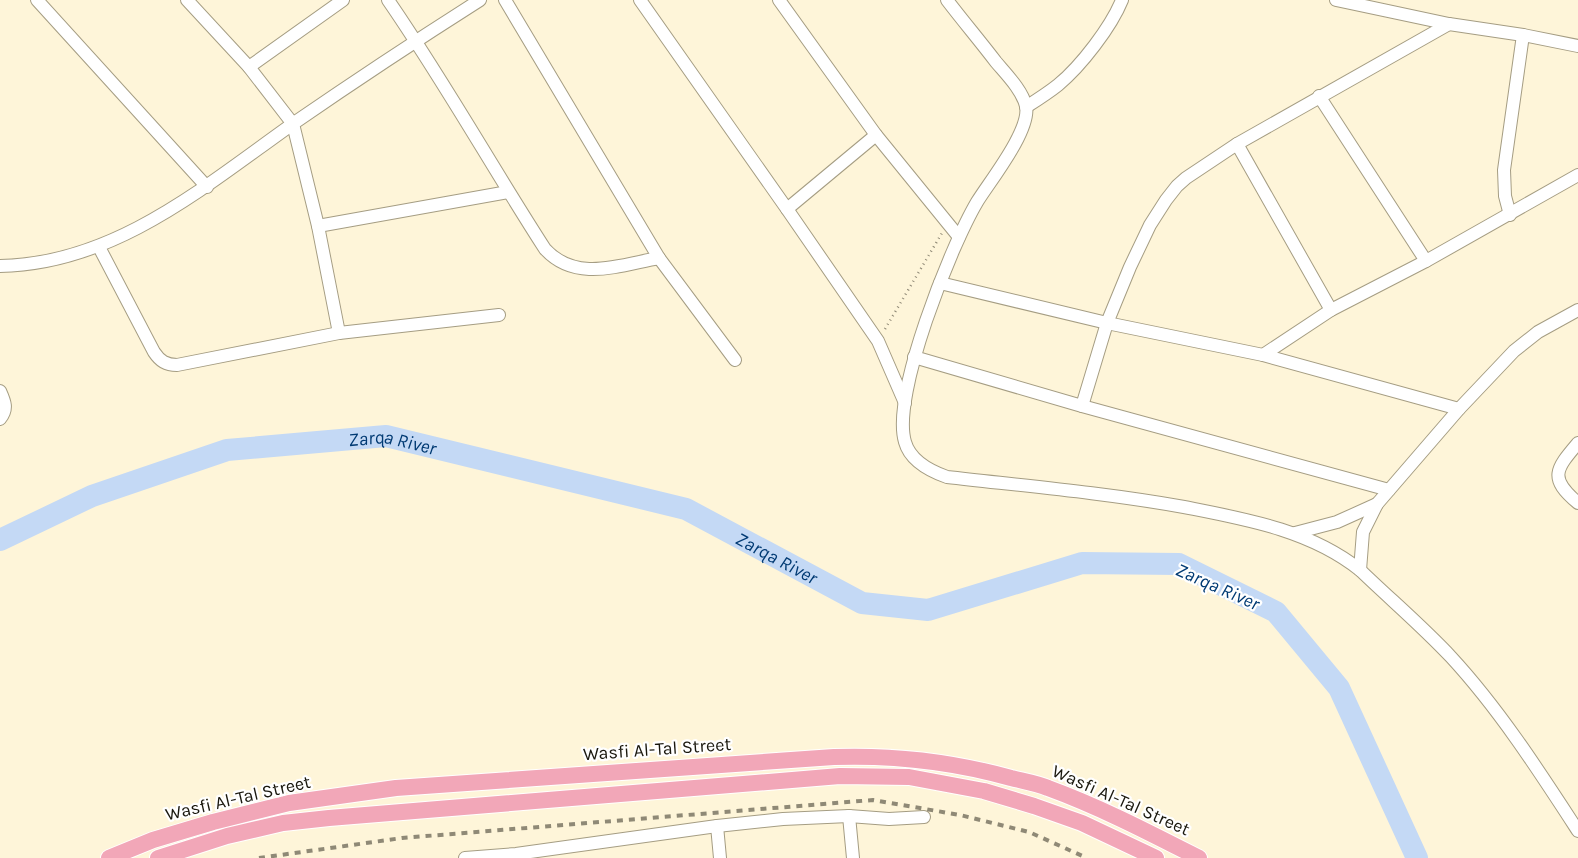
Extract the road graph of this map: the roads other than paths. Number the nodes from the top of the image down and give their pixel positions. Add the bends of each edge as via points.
1 (37, 0) edge
2 (188, 0) edge
3 (343, 0) edge
4 (388, 0) edge
5 (480, 0) edge
6 (505, 0) edge
7 (640, 0) edge
8 (779, 0) edge
9 (947, 0) edge
10 (1122, 0) edge
11 (1336, 0) edge
12 (1449, 24) junction
13 (1523, 35) junction
14 (416, 41) junction
15 (1578, 46) edge
16 (249, 67) junction
17 (1319, 96) junction
18 (1026, 107) junction
19 (294, 124) junction
20 (876, 135) junction
21 (1237, 144) junction
22 (1578, 176) edge
23 (207, 187) junction
24 (508, 192) junction
25 (788, 209) junction
26 (1510, 214) junction
27 (318, 226) junction
28 (959, 238) junction
29 (99, 247) junction
30 (659, 258) junction
31 (1426, 261) junction
32 (0, 266) edge
33 (940, 283) junction
34 (1331, 310) junction
35 (1578, 310) edge
36 (499, 314) dead end
37 (1107, 323) junction
38 (339, 333) junction
39 (1264, 355) junction
40 (914, 357) junction
41 (735, 360) dead end
42 (0, 391) edge
43 (905, 403) junction
44 (1082, 406) junction
45 (1459, 409) junction
46 (0, 419) edge
47 (1578, 443) edge
48 (1389, 490) junction
49 (1578, 503) edge
50 (1377, 504) junction
51 (1295, 533) junction
52 (1360, 570) junction
53 (849, 816) junction
54 (924, 817) dead end
55 (717, 826) junction
56 (1578, 831) edge
57 (517, 856) edge
58 (109, 858) edge
59 (158, 858) edge
60 (465, 858) edge
61 (720, 858) edge
62 (853, 858) edge
63 (1156, 858) edge
64 (1200, 858) edge

1 - 23 street
2 - 16 street
3 - 16 street
4 - 14 street
5 - 14 street
6 - 30 street
7 - 25 street
8 - 20 street
9 - 18 street via 1011,80
10 - 18 street via 1115,17 1071,72
11 - 12 street
12 - 13 street
12 - 17 street
13 - 15 street
13 - 26 street via 1504,170 1505,196
14 - 19 street
14 - 24 street
16 - 19 street
17 - 21 street
17 - 31 street
18 - 28 street via 1018,138
19 - 23 street
19 - 27 street
20 - 25 street
20 - 28 street
21 - 34 street
21 - 37 street via 1186,178 1166,200 1150,225
22 - 26 street
23 - 29 street
24 - 27 street
24 - 30 street via 545,249 571,267 597,270
25 - 43 street via 878,341
26 - 31 street
27 - 38 street
28 - 33 street
29 - 32 street via 48,262
29 - 38 street via 154,352 170,365
30 - 41 street
31 - 34 street
33 - 37 street
33 - 40 street
34 - 39 street
35 - 45 street via 1526,341
36 - 38 street
37 - 39 street
37 - 44 street
39 - 45 street
40 - 43 street
40 - 44 street
42 - 46 street via 6,404
43 - 51 street via 902,433 905,444 920,463 947,477 1152,502
44 - 48 street
45 - 48 street
47 - 49 street via 1559,468 1558,476 1566,492
48 - 50 street
50 - 51 street via 1338,522
50 - 52 street via 1363,532
51 - 52 street via 1328,548
52 - 56 street via 1435,641 1482,693
53 - 54 street
53 - 55 street
53 - 62 street
55 - 57 street
55 - 61 street
57 - 60 street
58 - 64 main road, Wasfi Al-Tal Street via 153,840 288,803 386,790 870,756 978,769 1046,787 1116,816
59 - 63 main road, Wasfi Al-Tal Street via 227,836 283,823 840,776 909,777 984,791 1082,823

